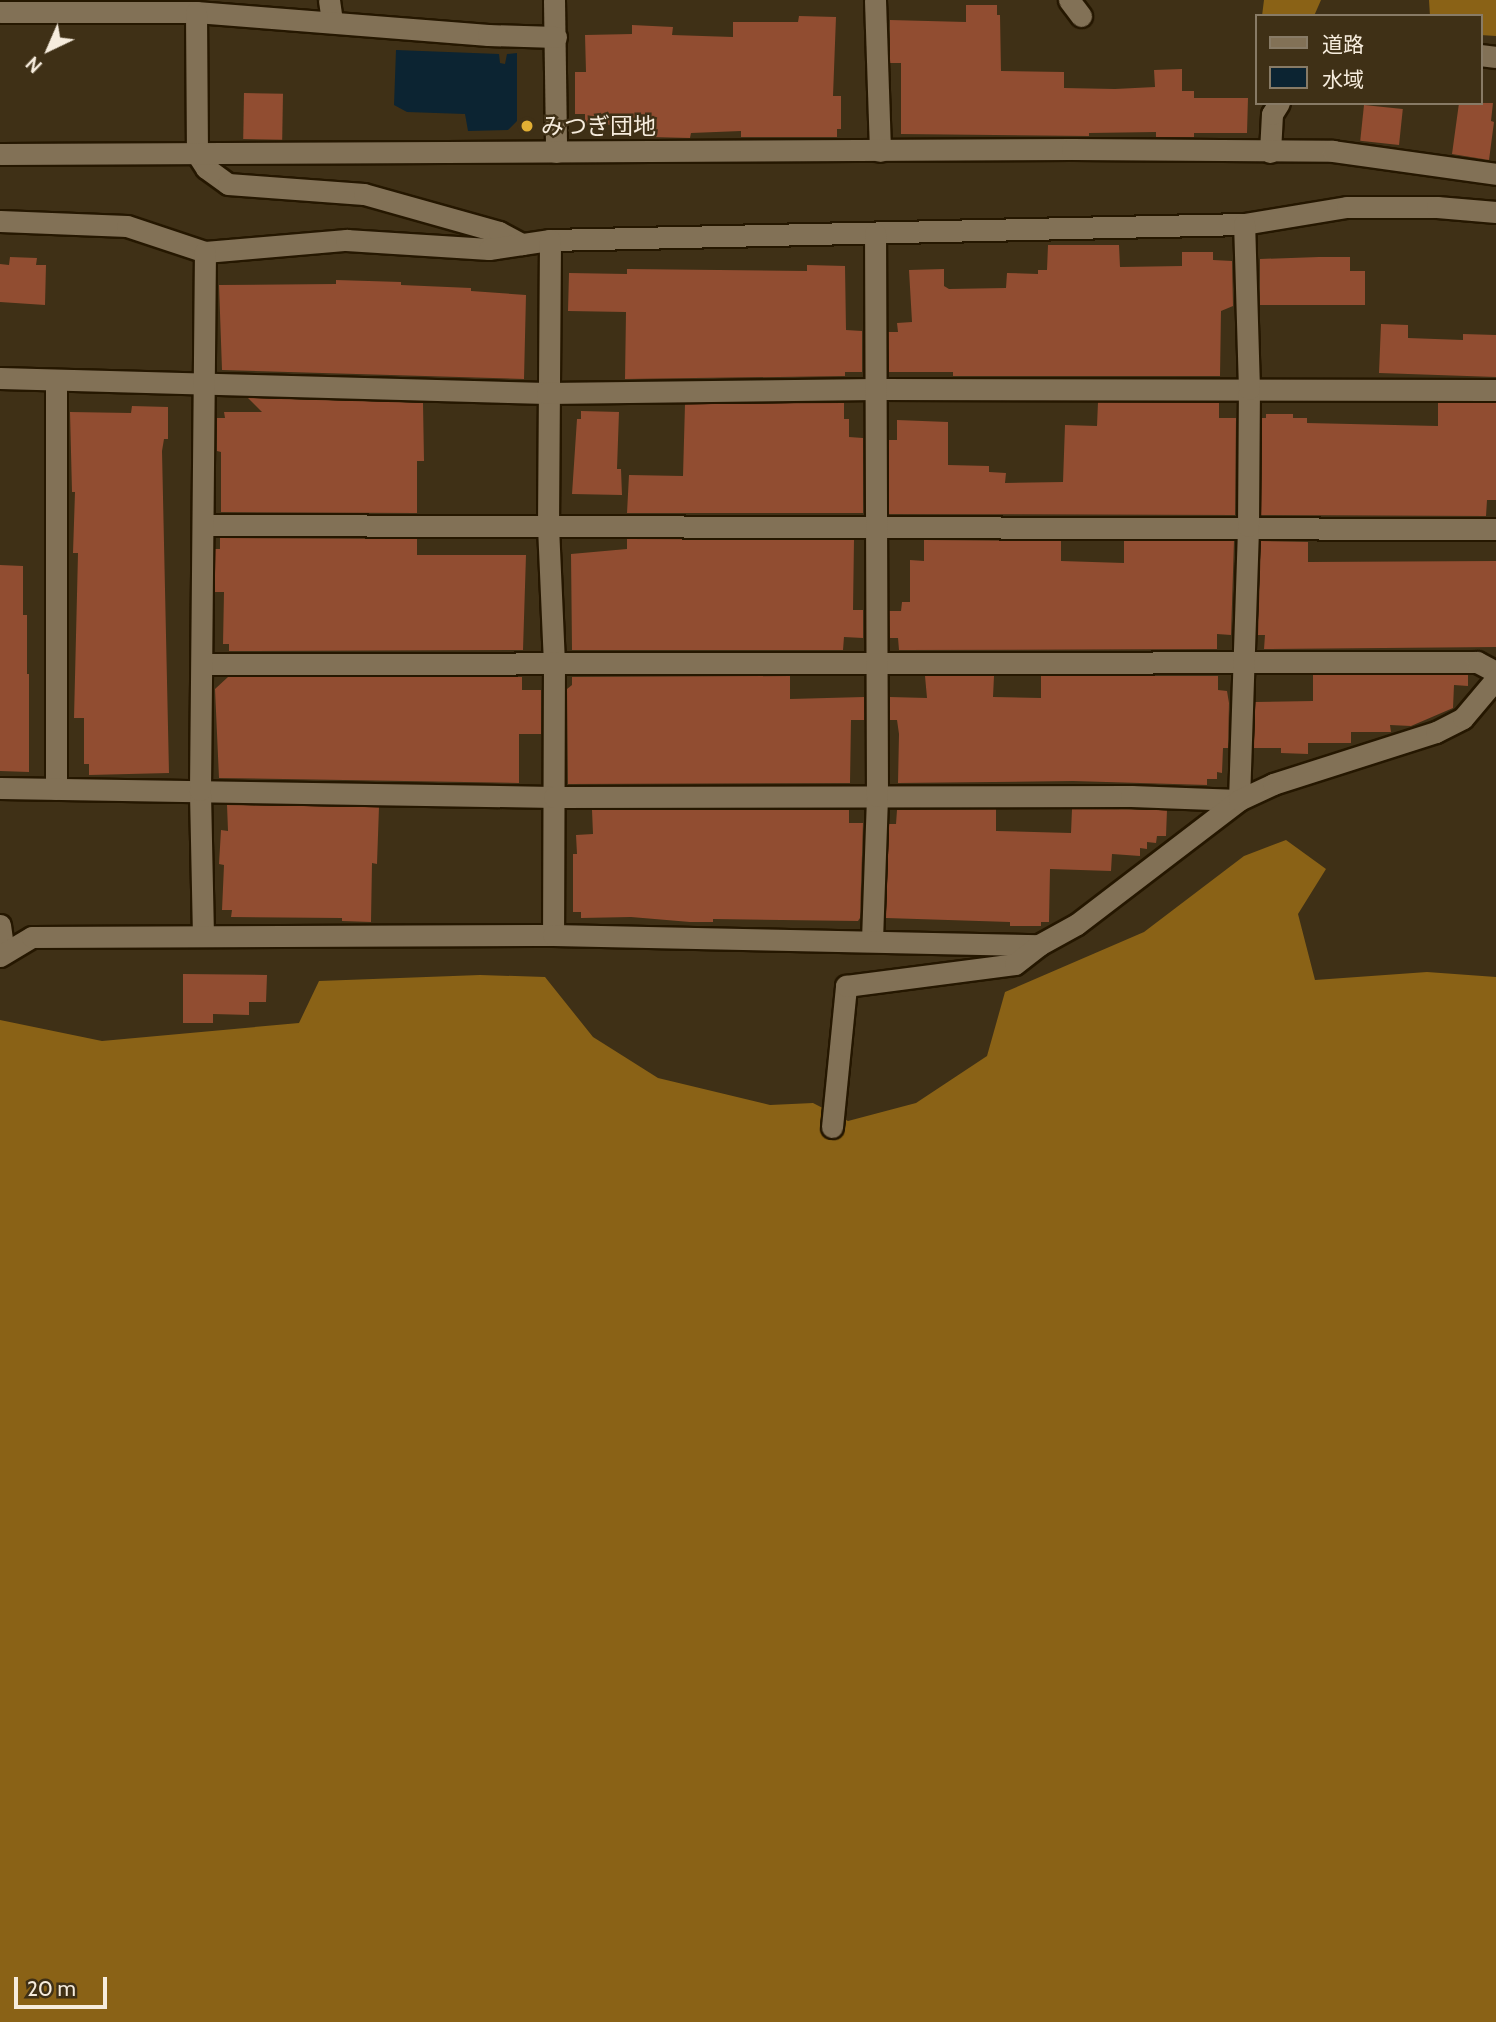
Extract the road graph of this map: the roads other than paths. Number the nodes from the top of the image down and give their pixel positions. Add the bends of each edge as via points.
1 (329, 0) edge
2 (554, 0) edge
3 (875, 0) edge
4 (0, 12) edge
5 (196, 12) junction
6 (332, 22) junction
7 (556, 37) junction
8 (1278, 105) edge
9 (880, 151) junction
10 (556, 152) junction
11 (1270, 152) junction
12 (0, 154) edge
13 (197, 154) junction
14 (1496, 174) edge
15 (1496, 212) edge
16 (0, 221) edge
17 (1244, 224) junction
18 (875, 233) junction
19 (550, 240) junction
20 (522, 244) junction
21 (205, 252) junction
22 (0, 378) edge
23 (56, 381) junction
24 (204, 386) junction
25 (876, 389) junction
26 (1249, 389) junction
27 (1496, 390) edge
28 (547, 393) junction
29 (203, 525) junction
30 (548, 526) junction
31 (876, 526) junction
32 (1248, 526) junction
33 (1496, 529) edge
34 (554, 662) junction
35 (1245, 662) junction
36 (876, 663) junction
37 (202, 664) junction
38 (1496, 672) edge
39 (1496, 679) edge
40 (0, 788) edge
41 (56, 789) junction
42 (200, 790) junction
43 (877, 796) junction
44 (554, 797) junction
45 (1239, 800) junction
46 (0, 925) edge
47 (203, 936) junction
48 (553, 936) junction
49 (872, 940) junction
50 (1040, 945) junction
51 (2, 954) edge
52 (832, 1127) dead end

1 - 6 street
2 - 7 street
3 - 9 street
4 - 5 street
5 - 6 street
5 - 13 street
6 - 7 street
7 - 10 street
8 - 11 street via 1272,114
9 - 10 street
9 - 11 street
10 - 13 street
11 - 14 street via 1333,151
12 - 13 street
13 - 20 street via 206,168 228,184 364,194 499,232
15 - 17 street via 1347,207
16 - 21 street via 127,226
17 - 18 street
17 - 26 street
18 - 19 street
18 - 25 street
19 - 20 street
19 - 28 street
20 - 21 street via 489,249 346,240
21 - 24 street
22 - 23 street
23 - 24 street
23 - 41 street
24 - 28 street
24 - 29 street
25 - 26 street
25 - 28 street
25 - 31 street
26 - 27 street
26 - 32 street
28 - 30 street
29 - 30 street
29 - 37 street
30 - 31 street
30 - 34 street
31 - 32 street
31 - 36 street
32 - 33 street
32 - 35 street
34 - 36 street
34 - 37 street
34 - 44 street
35 - 36 street
35 - 38 street via 1477,662
35 - 45 street
36 - 43 street
37 - 42 street
39 - 45 street via 1463,718 1436,733 1273,784
40 - 41 street
41 - 42 street
42 - 44 street
42 - 47 street
43 - 44 street
43 - 45 street
43 - 49 street
44 - 48 street
45 - 50 street via 1077,923
46 - 51 street
47 - 48 street
47 - 51 street via 32,937
48 - 49 street
49 - 50 street
50 - 52 street via 1015,964 846,986

